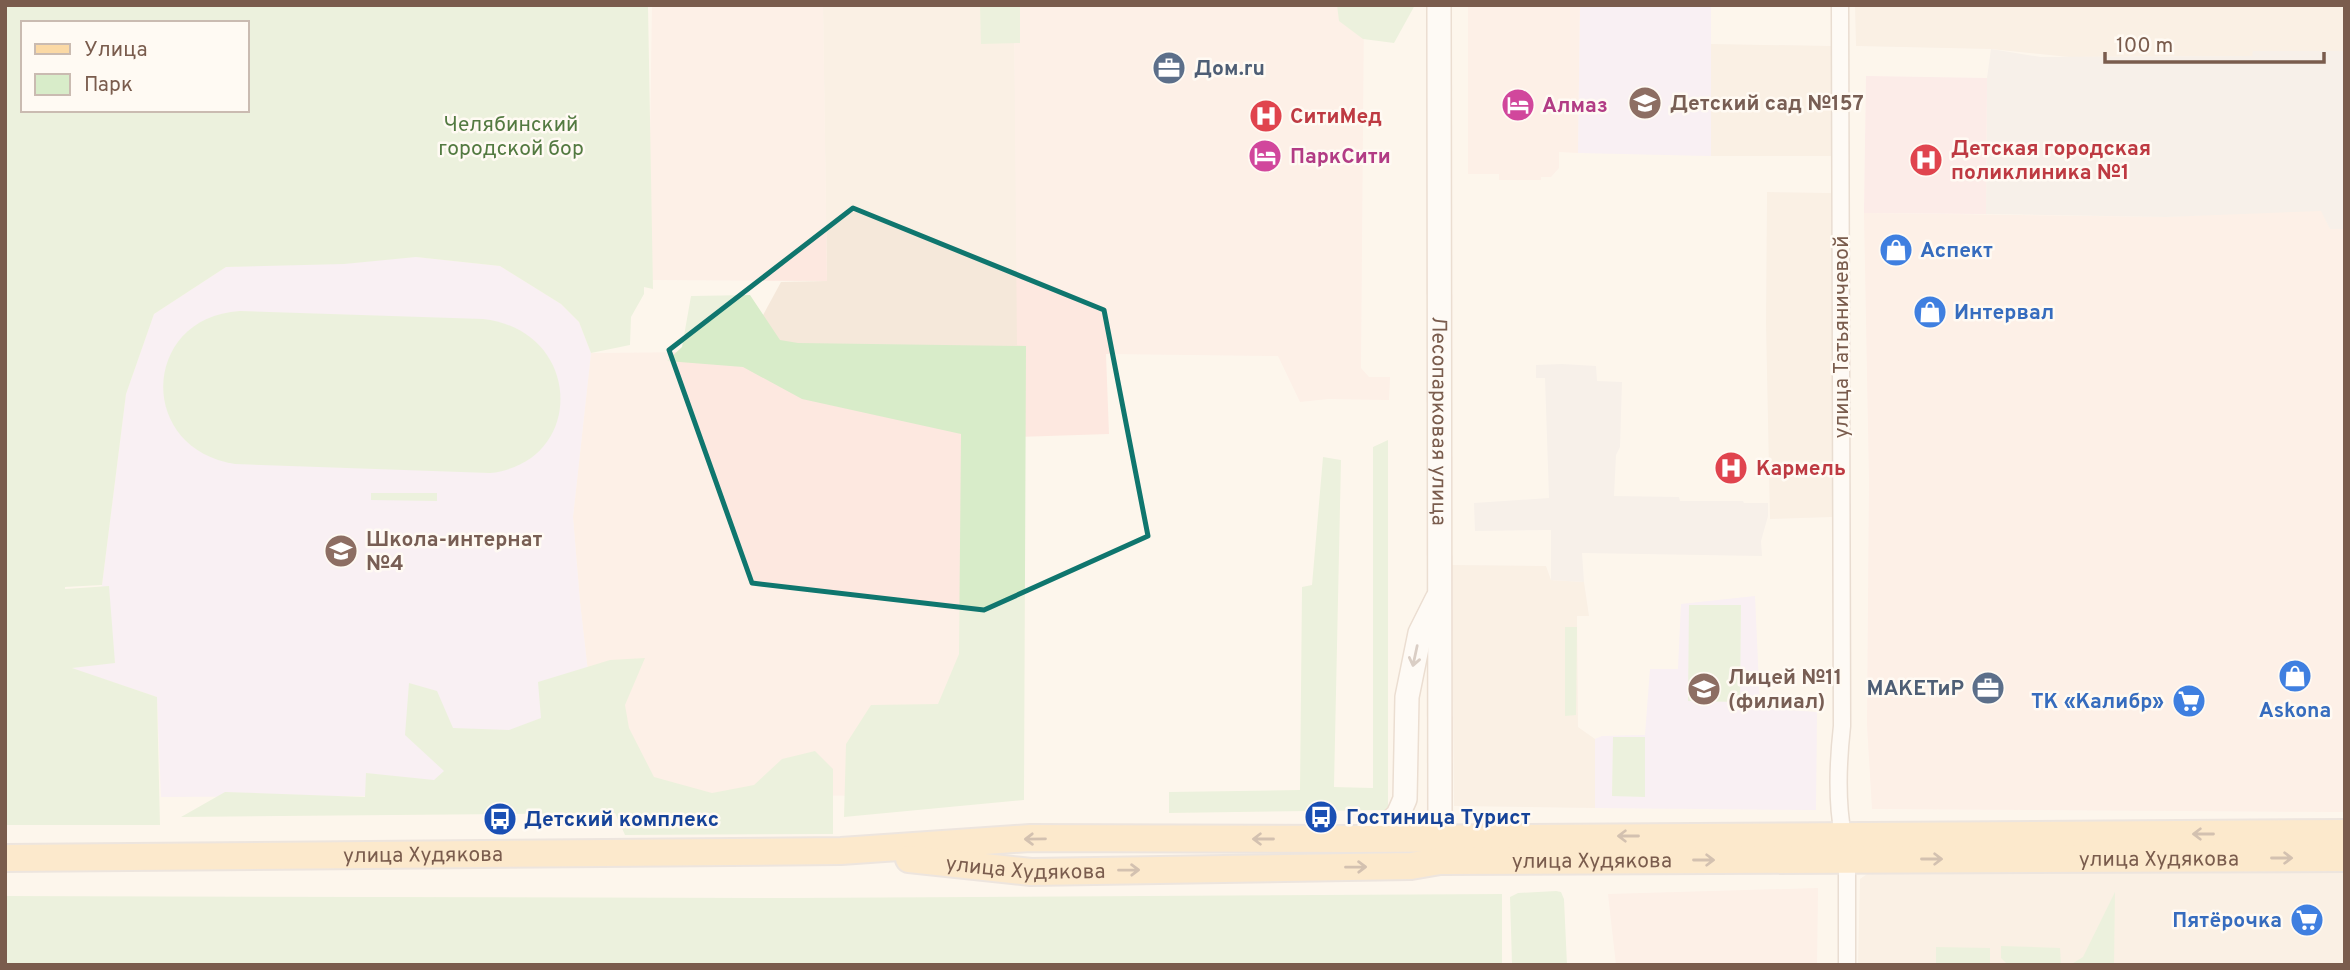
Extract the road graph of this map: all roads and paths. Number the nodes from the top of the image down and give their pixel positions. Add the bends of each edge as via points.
1 (1439, 5) edge
2 (1840, 5) edge
3 (1440, 593) junction
4 (2345, 834) edge
5 (1355, 839) junction
6 (1845, 847) junction
7 (1440, 849) junction
8 (841, 851) junction
9 (5, 858) edge
10 (2345, 858) edge
11 (1847, 965) edge

1 - 3 main road, Лесопарковая улица
2 - 6 street, улица Татьяничевой via 1839,807
3 -> 5 main road via 1420,633 1410,679 1405,799 1387,825
3 - 7 main road, Лесопарковая улица
4 -> 6 main road, улица Худякова
5 - 7 main road, улица Худякова
5 -> 8 main road, улица Худякова via 1030,838
6 - 7 main road, улица Худякова
6 -> 10 main road, улица Худякова
6 - 11 street, улица Татьяничевой
8 -> 7 main road, улица Худякова via 1031,872 1411,866
8 - 9 main road, улица Худякова

